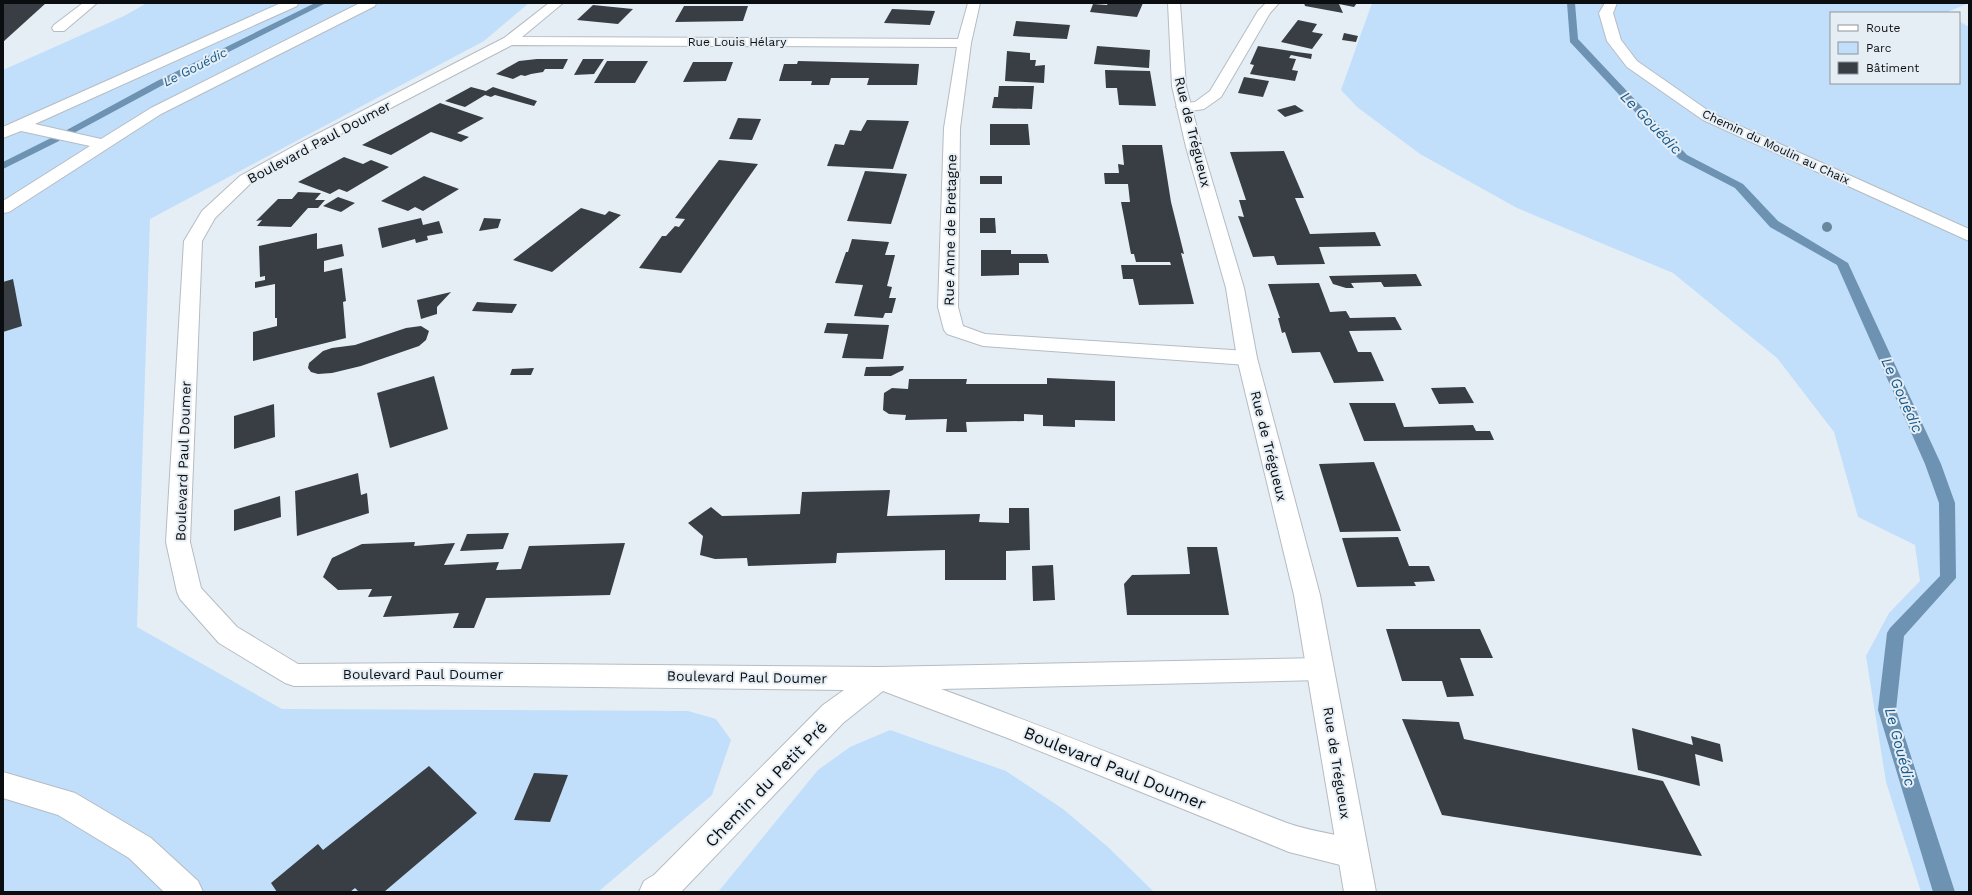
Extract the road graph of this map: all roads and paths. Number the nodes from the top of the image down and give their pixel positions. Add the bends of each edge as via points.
1 (91, 3) edge
2 (292, 3) edge
3 (370, 3) edge
4 (557, 3) edge
5 (974, 3) edge
6 (1174, 3) edge
7 (1273, 3) edge
8 (1611, 3) edge
9 (59, 28) dead end
10 (509, 41) junction
11 (964, 43) junction
12 (1184, 107) junction
13 (20, 126) junction
14 (3, 134) edge
15 (104, 144) junction
16 (3, 208) edge
17 (1969, 236) edge
18 (1247, 358) junction
19 (1321, 669) junction
20 (879, 678) junction
21 (3, 785) edge
22 (1352, 853) junction
23 (187, 892) edge
24 (655, 892) edge
25 (1360, 892) edge

1 - 9 street
2 - 13 street
3 - 15 street via 156,111
4 - 10 street, Boulevard Paul Doumer
5 - 11 street, Rue Anne de Bretagne
6 - 12 street, Rue de Trégueux via 1179,80
7 - 12 street via 1265,11 1216,94 1199,106
8 - 17 street, Chemin du Moulin au Chaix via 1606,13 1614,41 1632,64 1708,117
10 - 11 street, Rue Louis Hélary
10 - 20 street, Boulevard Paul Doumer via 246,179 208,215 194,241 190,267 178,542 189,592 228,635 294,675
11 - 18 street, Rue Anne de Bretagne via 952,128 948,307 954,330 983,340
12 - 18 street, Rue de Trégueux via 1235,288
13 - 14 street
13 - 15 street
15 - 16 street
18 - 19 street, Rue de Trégueux via 1307,595
19 - 20 street, Boulevard Paul Doumer
19 - 22 street, Rue de Trégueux
20 - 22 street, Boulevard Paul Doumer via 1020,730 1289,838
20 - 24 street, Chemin du Petit Pré via 833,714 665,886
21 - 23 street via 65,803 140,848
22 - 25 street, Rue de Trégueux

